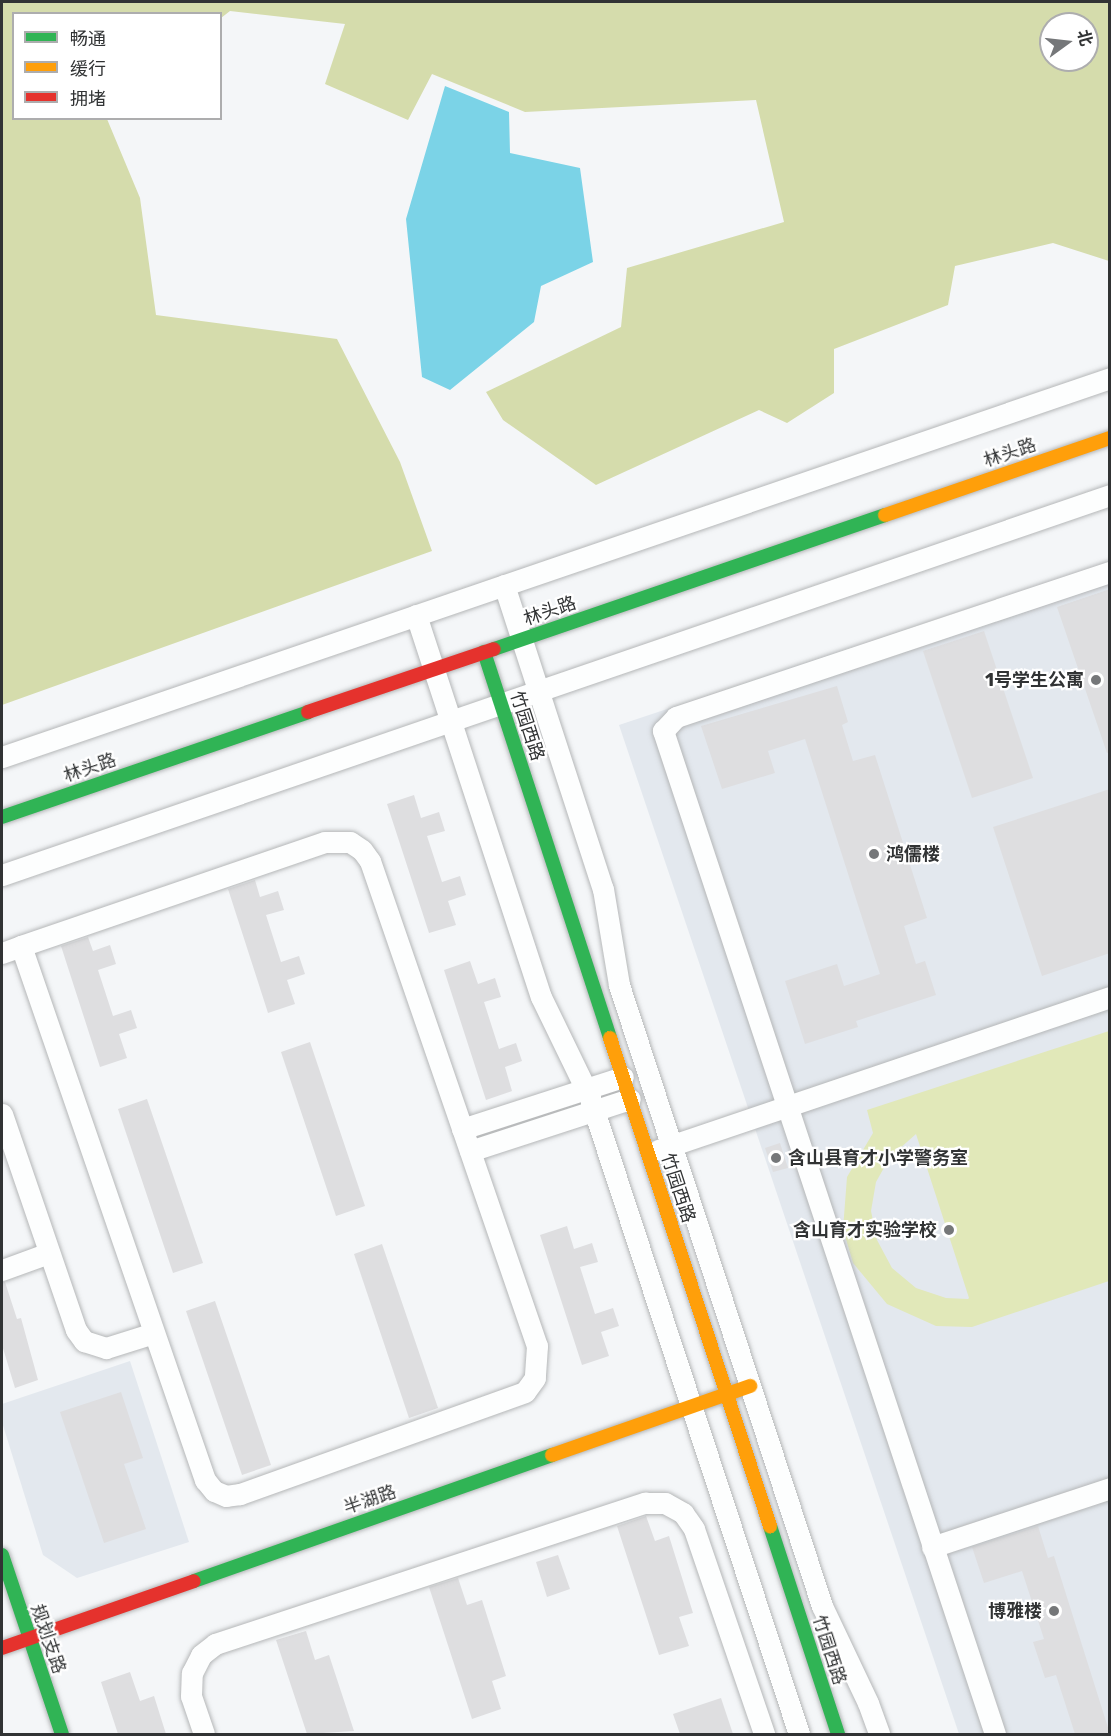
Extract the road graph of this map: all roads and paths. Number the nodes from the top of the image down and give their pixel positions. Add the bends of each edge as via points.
1 (1110, 378) edge
2 (1110, 438) edge
3 (1110, 495) edge
4 (1110, 572) edge
5 (504, 585) junction
6 (416, 615) junction
7 (522, 639) junction
8 (484, 652) junction
9 (434, 669) junction
10 (539, 691) junction
11 (501, 704) junction
12 (451, 721) junction
13 (2, 757) edge
14 (2, 817) edge
15 (2, 875) edge
16 (11, 950) edge
17 (1110, 997) edge
18 (623, 1077) junction
19 (585, 1089) junction
20 (630, 1099) junction
21 (785, 1107) junction
22 (594, 1111) junction
23 (2, 1114) edge
24 (462, 1129) junction
25 (470, 1151) junction
26 (648, 1153) junction
27 (49, 1253) junction
28 (2, 1270) edge
29 (154, 1333) junction
30 (750, 1386) junction
31 (726, 1393) junction
32 (690, 1406) junction
33 (1110, 1488) edge
34 (932, 1547) junction
35 (2, 1555) edge
36 (28, 1639) junction
37 (2, 1648) edge
38 (62, 1734) edge
39 (204, 1734) edge
40 (764, 1734) edge
41 (799, 1734) edge
42 (838, 1734) edge
43 (879, 1734) edge
44 (995, 1734) edge

1 - 5 street
2 - 7 main road, 林头路
3 - 10 street
4 - 21 street via 676,717 668,723 663,740
5 - 6 street
5 - 7 street
6 - 9 street
6 - 13 street
7 - 8 main road, 林头路
7 - 10 street
8 - 9 main road, 林头路
8 - 11 main road, 竹园西路
9 - 12 street
9 - 14 main road, 林头路
10 - 11 street
10 - 30 street via 603,889 619,985
11 - 12 street
11 - 18 main road, 竹园西路
12 - 15 street
12 - 19 street via 542,997
16 - 24 street via 325,842 351,842 370,861
16 - 29 street
17 - 21 street
18 - 19 street
18 - 20 main road, 竹园西路
19 - 22 street
19 - 24 street
20 - 22 street
20 - 26 main road, 竹园西路
21 - 26 street
21 - 34 street
22 - 25 street
22 - 32 street
23 - 27 street
24 - 25 street
25 - 29 street via 537,1346 535,1377 525,1392 512,1400 226,1496 214,1491 205,1480
26 - 31 main road, 竹园西路
27 - 28 street
27 - 29 street via 76,1330 84,1341 106,1348
30 - 31 main road, 半湖路
30 - 43 street via 822,1606
31 - 32 main road, 半湖路
31 - 42 main road, 竹园西路
32 - 36 main road, 半湖路
32 - 41 street
33 - 34 street
34 - 44 street
35 - 36 main road, 规划支路
36 - 37 main road, 半湖路
36 - 38 main road, 规划支路
39 - 40 street via 191,1695 192,1673 201,1655 215,1644 645,1503 665,1503 682,1513 694,1529

